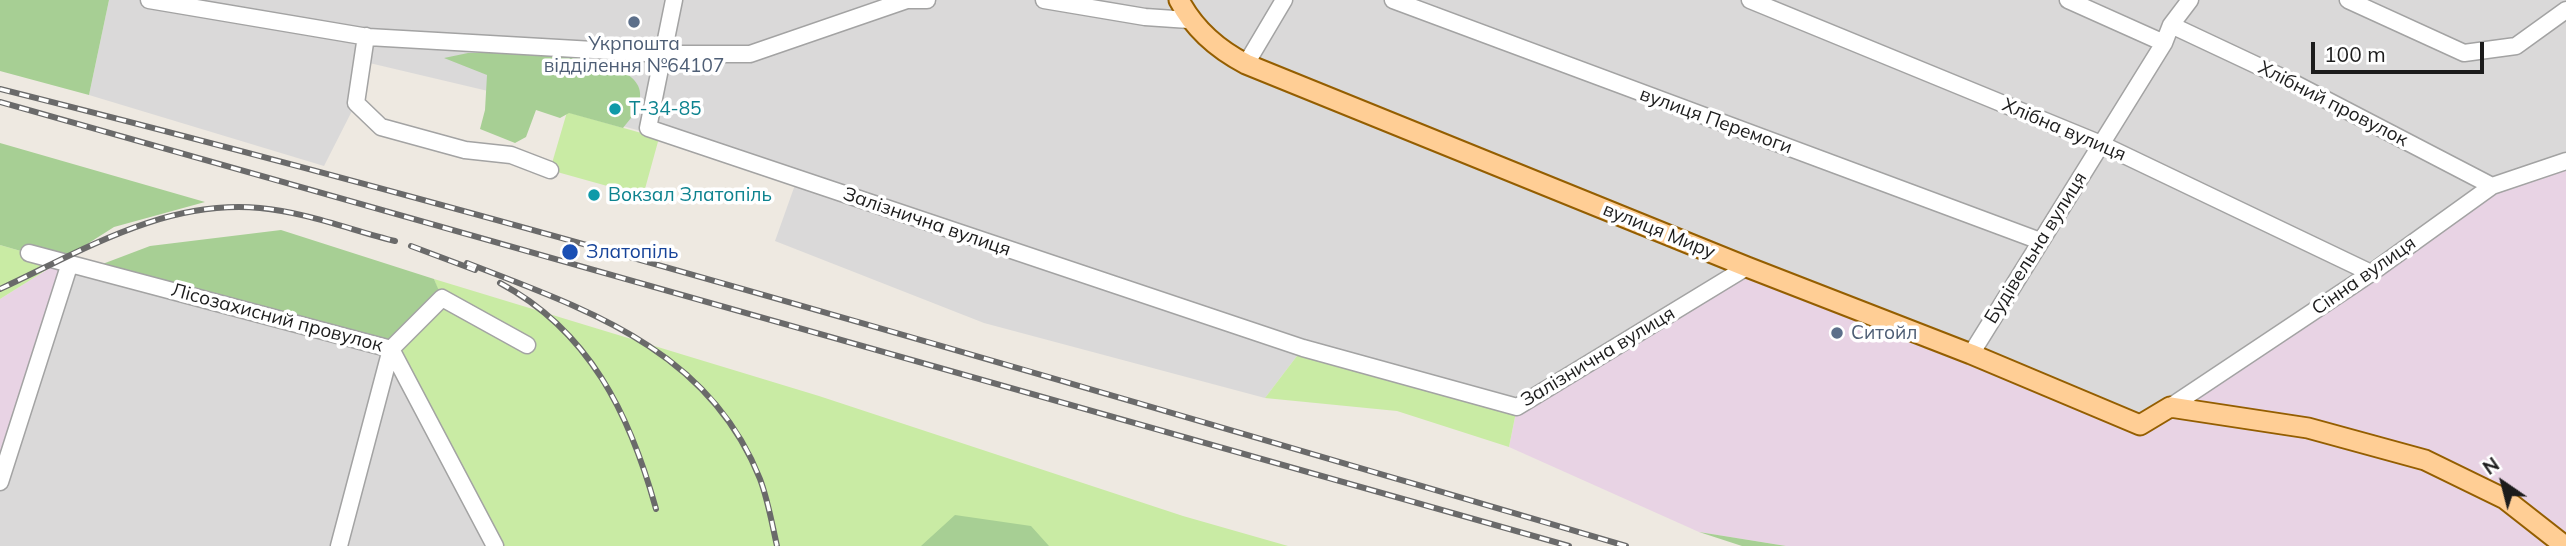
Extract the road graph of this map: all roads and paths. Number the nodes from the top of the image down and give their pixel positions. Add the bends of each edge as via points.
1 (149, 0) edge
2 (674, 0) edge
3 (928, 0) edge
4 (1044, 0) edge
5 (1179, 0) edge
6 (1284, 0) edge
7 (1393, 0) edge
8 (1751, 0) edge
9 (2068, 0) edge
10 (2190, 0) edge
11 (2348, 0) edge
12 (2566, 10) edge
13 (1189, 20) junction
14 (2171, 25) junction
15 (366, 36) junction
16 (2164, 43) junction
17 (663, 54) junction
18 (1246, 64) junction
19 (2101, 144) junction
20 (2566, 161) edge
21 (550, 170) dead end
22 (2492, 186) junction
23 (2040, 241) junction
24 (29, 253) dead end
25 (70, 263) junction
26 (1747, 267) junction
27 (2371, 273) junction
28 (527, 345) dead end
29 (391, 349) junction
30 (1971, 354) junction
31 (2170, 407) junction
32 (0, 482) edge
33 (339, 546) edge
34 (495, 546) edge
35 (2565, 546) edge

1 - 15 street
2 - 17 street
3 - 17 street via 907,0 750,54
4 - 13 street
5 - 13 main road
6 - 18 street
7 - 23 street, вулиця Перемоги
8 - 19 street, Хлібна вулиця
9 - 16 street
10 - 14 street, Будівельна вулиця
11 - 12 street via 2464,53 2516,47
13 - 18 main road, вулиця Миру via 1224,53
14 - 16 street, Будівельна вулиця
14 - 22 street, Хлібний провулок
15 - 17 street
15 - 21 street via 356,103 381,127 465,150 511,155
16 - 19 street, Будівельна вулиця
17 - 26 street, Залізнична вулиця via 648,128 1303,348 1517,407
18 - 26 main road, вулиця Миру
19 - 23 street, Будівельна вулиця
19 - 27 street, Хлібна вулиця
20 - 22 street, Сінна вулиця
22 - 27 street, Сінна вулиця
23 - 30 street, Будівельна вулиця
24 - 25 street, Лісозахисний провулок
25 - 29 street, Лісозахисний провулок
25 - 32 street
26 - 30 main road, вулиця Миру
27 - 31 street, Сінна вулиця
28 - 29 street via 442,298
29 - 33 street
29 - 34 street, Лісозахисний провулок
30 - 31 main road, вулиця Миру via 2140,425
31 - 35 main road via 2308,428 2425,460 2505,499

